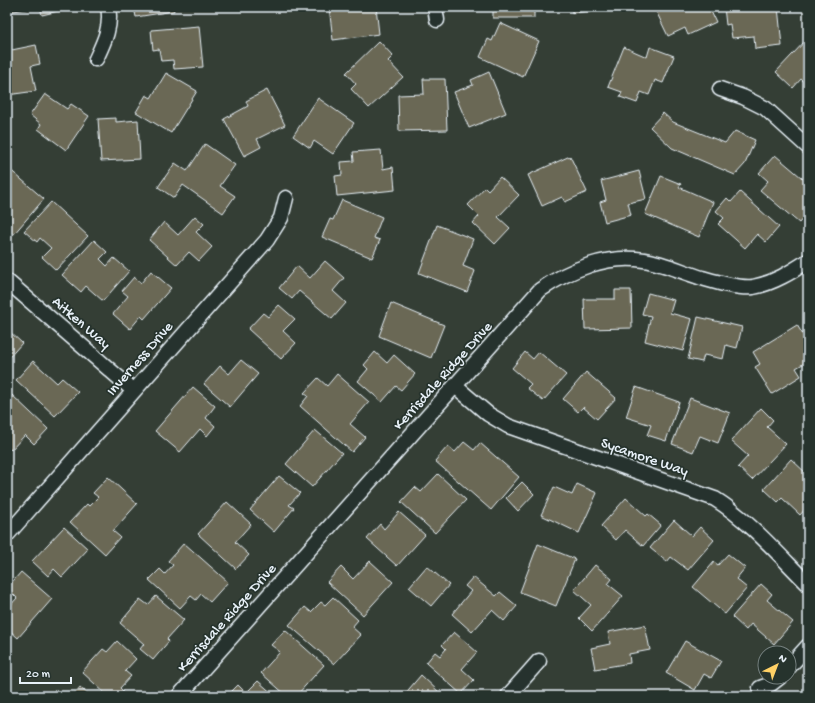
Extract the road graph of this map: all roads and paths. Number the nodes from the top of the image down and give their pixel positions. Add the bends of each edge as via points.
1 (108, 7) edge
2 (96, 59) dead end
3 (720, 89) dead end
4 (808, 147) edge
5 (286, 198) dead end
6 (808, 260) edge
7 (7, 281) edge
8 (455, 386) junction
9 (133, 390) junction
10 (7, 535) edge
11 (808, 584) edge
12 (808, 646) edge
13 (797, 658) edge
14 (539, 661) dead end
15 (768, 685) edge
16 (760, 688) dead end
17 (179, 696) edge
18 (508, 696) edge

1 - 2 street via 110,15 107,35
3 - 4 street via 765,108
5 - 9 street, Inverness Drive via 281,218 267,240
6 - 8 street, Kerrisdale Ridge Drive via 771,282 752,287 724,284 644,260 616,259 560,276 540,290
7 - 9 street, Aitken Way
8 - 11 street, Sycamore Way via 488,414 508,426 715,499 752,529
8 - 17 street, Kerrisdale Ridge Drive
9 - 10 street, Inverness Drive
12 - 13 street
14 - 18 street
15 - 16 street

